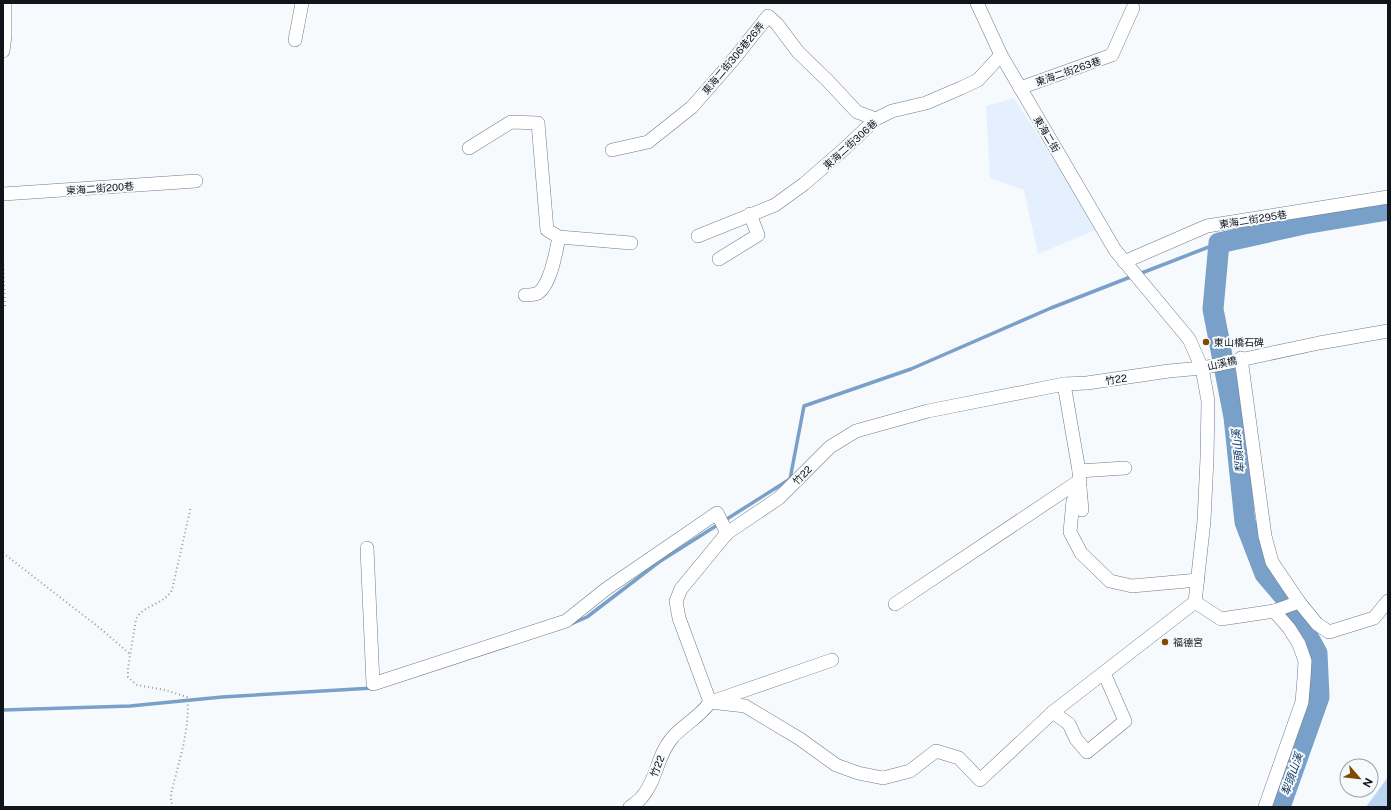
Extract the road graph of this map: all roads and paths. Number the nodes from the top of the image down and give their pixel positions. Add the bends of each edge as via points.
1 (5, 3) edge
2 (302, 3) edge
3 (977, 3) edge
4 (1133, 8) dead end
5 (295, 40) dead end
6 (3, 51) edge
7 (1001, 55) junction
8 (1020, 88) junction
9 (876, 119) junction
10 (469, 148) dead end
11 (612, 150) dead end
12 (196, 181) dead end
13 (3, 194) edge
14 (1388, 197) edge
15 (750, 214) junction
16 (559, 236) junction
17 (698, 236) dead end
18 (631, 243) dead end
19 (3, 257) edge
20 (719, 259) dead end
21 (1124, 262) junction
22 (525, 295) dead end
23 (5, 307) dead end
24 (1388, 331) edge
25 (1241, 358) junction
26 (1202, 368) junction
27 (1064, 384) junction
28 (1125, 468) dead end
29 (1079, 480) junction
30 (191, 506) dead end
31 (1082, 510) dead end
32 (727, 533) junction
33 (367, 548) dead end
34 (3, 552) edge
35 (1198, 580) junction
36 (1388, 601) edge
37 (1195, 602) junction
38 (1299, 602) junction
39 (895, 604) dead end
40 (1274, 611) junction
41 (130, 655) junction
42 (832, 660) dead end
43 (1104, 673) junction
44 (710, 702) junction
45 (1053, 712) junction
46 (174, 807) edge
47 (630, 807) edge
48 (1264, 807) edge

1 - 6 street
2 - 5 street
3 - 7 street, 東海二街
4 - 8 street, 東海二街263巷 via 1112,55
7 - 8 street, 東海二街
7 - 9 street, 東海二街306巷 via 978,80 926,103 892,111
8 - 21 street, 東海二街
9 - 11 street, 東海二街306巷26弄 via 857,112 798,52 768,16 692,107 648,142
9 - 15 street, 東海二街306巷 via 804,184 775,205
10 - 16 street via 511,122 538,123 547,230
12 - 13 street, 東海二街200巷
14 - 21 street, 東海二街295巷 via 1207,226
15 - 17 street, 東海二街306巷
15 - 20 street via 758,235
16 - 18 street
16 - 22 street via 553,267 543,289 536,294
19 - 23 path
21 - 26 street, 東海二街 via 1189,340
24 - 25 street, 竹22
25 - 26 street, 山溪橋 / 竹22
25 - 38 street via 1265,536 1272,562
26 - 27 street, 竹22 / 竹22
26 - 35 street, 東海二街 via 1208,408 1204,521
27 - 29 street
27 - 32 street, 竹22 / 竹22 via 928,411 856,431 830,447 779,498
28 - 29 street
29 - 31 street
29 - 35 street via 1073,501 1070,532 1081,553 1110,581 1132,586
29 - 39 street
30 - 41 path via 172,590 170,594 139,614
32 - 33 street via 717,513 566,621 373,684
32 - 44 street, 竹22 / 竹22 via 680,588 676,601 679,618
34 - 41 path
35 - 37 street, 東海二街
36 - 38 street via 1374,618 1329,632 1317,624
37 - 40 street via 1221,619
37 - 43 street
38 - 40 street
40 - 48 street via 1299,644 1305,661 1302,702
41 - 46 path via 128,677 137,685 187,697 185,735 171,794
42 - 44 street
43 - 45 street
43 - 45 street via 1125,721 1087,752 1076,739 1069,724
44 - 45 street via 745,706 800,739 836,765 858,774 883,778 910,771 936,751 959,758 980,780
44 - 47 street, 竹22 / 竹22 via 705,710 672,738 664,749 648,788

